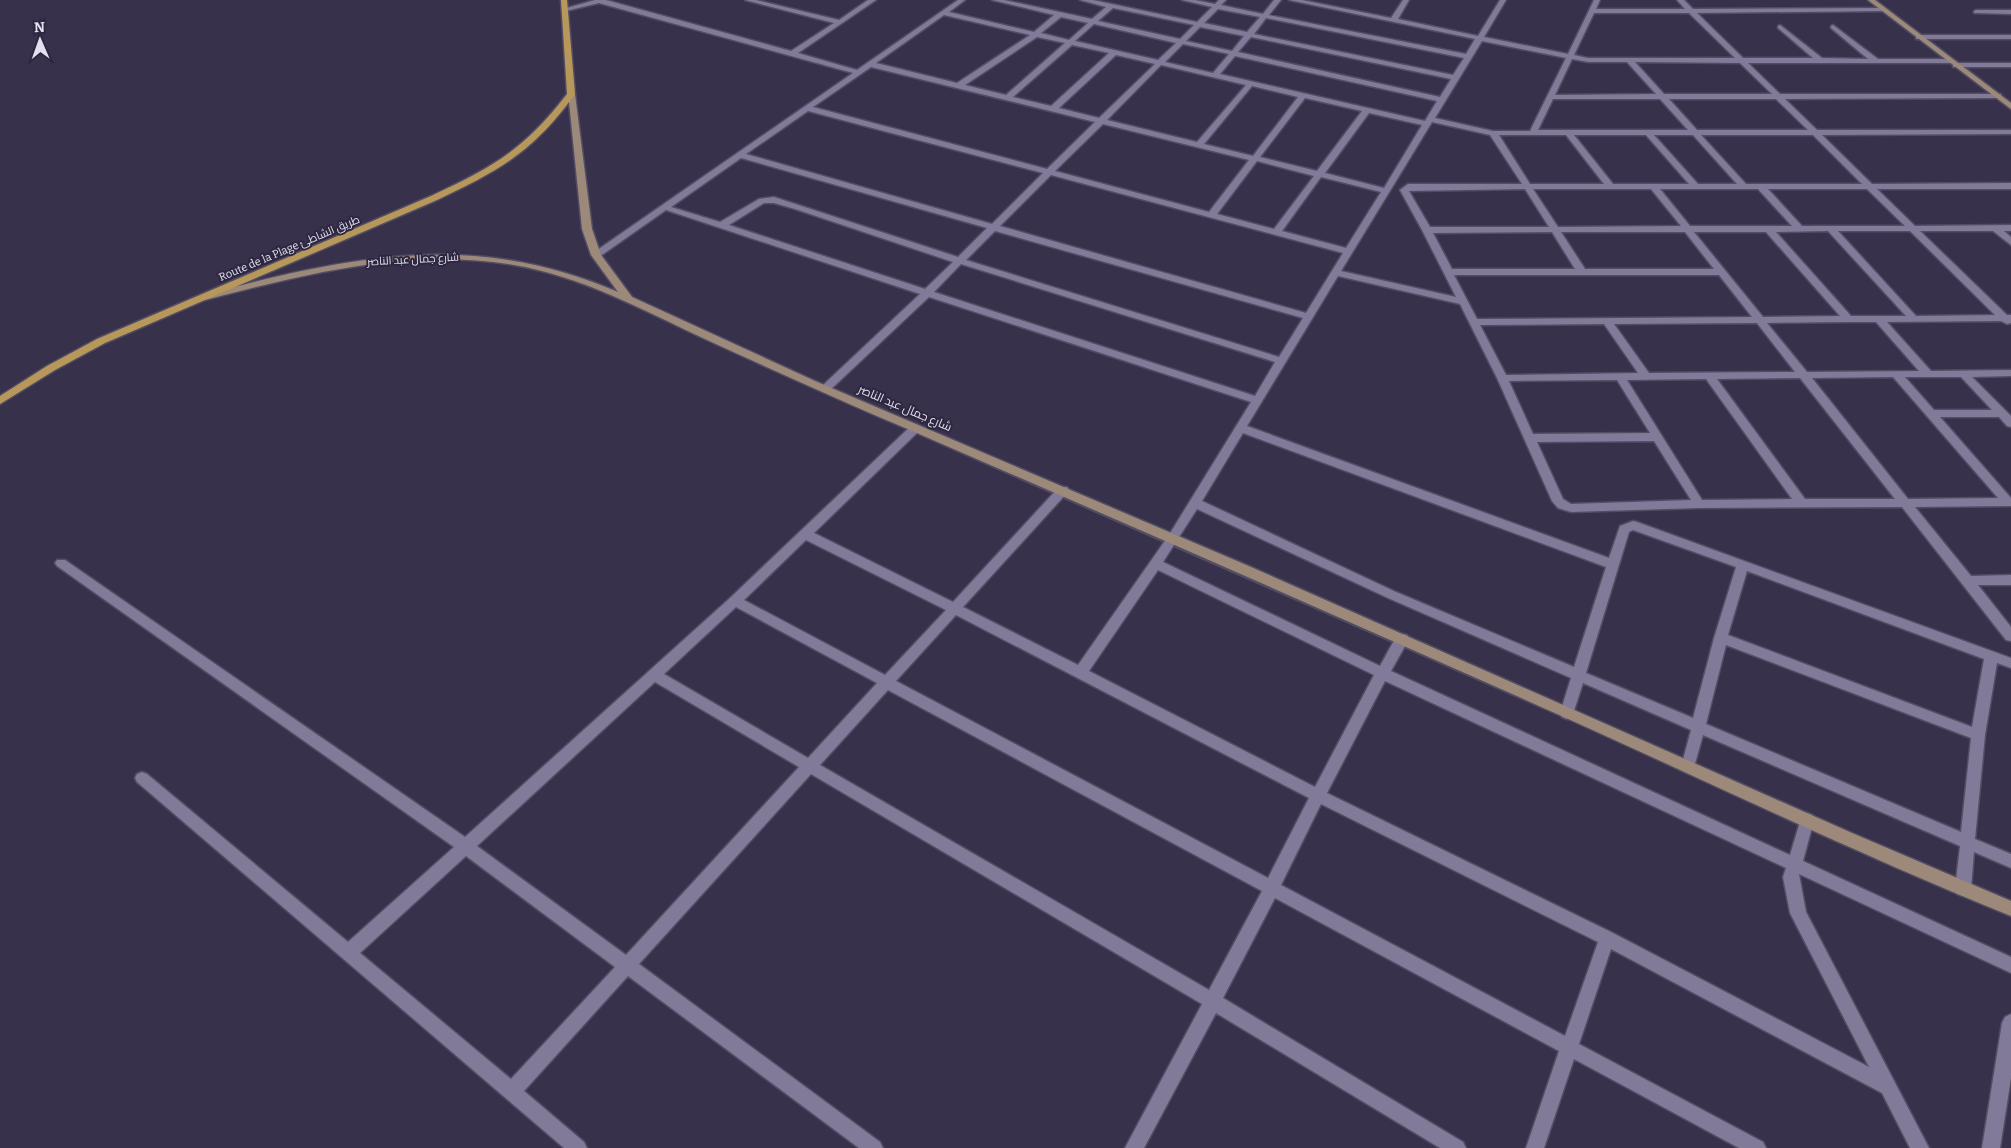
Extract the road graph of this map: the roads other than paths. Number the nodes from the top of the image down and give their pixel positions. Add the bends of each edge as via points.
1 (564, 0) edge
2 (748, 0) edge
3 (873, 0) edge
4 (962, 0) edge
5 (995, 0) edge
6 (1036, 0) edge
7 (1083, 0) edge
8 (1185, 0) edge
9 (1278, 0) edge
10 (1292, 0) edge
11 (1406, 0) edge
12 (1504, 0) edge
13 (1597, 0) edge
14 (1680, 0) edge
15 (1871, 0) edge
16 (602, 1) edge
17 (768, 2) edge
18 (1310, 2) edge
19 (1220, 3) edge
20 (1111, 6) junction
21 (566, 9) junction
22 (1034, 9) junction
23 (1884, 10) junction
24 (1592, 11) junction
25 (1691, 11) junction
26 (1976, 12) dead end
27 (2011, 12) edge
28 (943, 13) junction
29 (1059, 15) junction
30 (1265, 17) junction
31 (1393, 21) junction
32 (840, 22) junction
33 (1094, 22) junction
34 (1198, 24) junction
35 (1780, 27) dead end
36 (1833, 27) dead end
37 (1036, 34) junction
38 (1250, 35) junction
39 (1919, 37) junction
40 (2011, 37) edge
41 (1479, 38) junction
42 (1071, 42) junction
43 (1181, 43) junction
44 (1115, 52) junction
45 (793, 54) junction
46 (1232, 54) junction
47 (1570, 56) junction
48 (1469, 57) junction
49 (1630, 61) junction
50 (1742, 61) junction
51 (1821, 61) junction
52 (1876, 61) junction
53 (1161, 63) junction
54 (1953, 63) junction
55 (870, 64) junction
56 (2011, 65) edge
57 (858, 72) junction
58 (1215, 75) junction
59 (1456, 78) junction
60 (1251, 83) junction
61 (958, 86) junction
62 (571, 94) junction
63 (1303, 95) junction
64 (1998, 96) junction
65 (1550, 97) junction
66 (1663, 97) junction
67 (1778, 97) junction
68 (1007, 98) junction
69 (1443, 100) junction
70 (2011, 106) edge
71 (806, 108) junction
72 (1053, 109) junction
73 (1367, 110) junction
74 (1430, 121) junction
75 (1102, 122) junction
76 (2011, 132) edge
77 (1493, 133) junction
78 (1532, 133) junction
79 (1568, 133) junction
80 (1648, 133) junction
81 (1696, 133) junction
82 (1815, 133) junction
83 (1199, 145) junction
84 (739, 155) junction
85 (1254, 159) junction
86 (1050, 173) junction
87 (1319, 174) junction
88 (1870, 186) junction
89 (1527, 187) junction
90 (1611, 187) junction
91 (1654, 187) junction
92 (1696, 187) junction
93 (1744, 187) junction
94 (1760, 187) junction
95 (2009, 188) edge
96 (1387, 191) junction
97 (664, 207) junction
98 (1211, 216) junction
99 (721, 226) junction
100 (994, 228) junction
101 (1554, 228) junction
102 (1688, 228) junction
103 (1768, 228) junction
104 (1800, 228) junction
105 (1830, 228) junction
106 (1912, 228) junction
107 (1995, 228) junction
108 (2011, 228) edge
109 (1427, 230) junction
110 (1276, 233) junction
111 (2011, 242) edge
112 (1349, 252) junction
113 (596, 255) junction
114 (960, 261) junction
115 (1449, 272) junction
116 (1582, 272) junction
117 (1722, 272) junction
118 (1336, 273) junction
119 (926, 294) junction
120 (197, 299) junction
121 (628, 299) junction
122 (1464, 302) junction
123 (1309, 317) junction
124 (1914, 319) junction
125 (1760, 320) junction
126 (1849, 320) junction
127 (1879, 320) junction
128 (1607, 321) junction
129 (2009, 321) edge
130 (1473, 322) junction
131 (1282, 361) junction
132 (2011, 373) edge
133 (1896, 374) junction
134 (1928, 374) junction
135 (1964, 374) junction
136 (1804, 375) junction
137 (1708, 376) junction
138 (1620, 377) junction
139 (1646, 377) junction
140 (1502, 378) junction
141 (825, 389) junction
142 (1258, 401) junction
143 (0, 402) edge
144 (1931, 414) junction
145 (2002, 414) junction
146 (2011, 423) edge
147 (916, 428) junction
148 (1241, 428) junction
149 (1530, 438) junction
150 (1658, 438) junction
151 (1063, 490) junction
152 (1905, 502) junction
153 (2010, 502) edge
154 (1195, 503) junction
155 (1801, 503) junction
156 (1699, 504) junction
157 (805, 534) junction
158 (1173, 538) junction
159 (61, 563) dead end
160 (1156, 564) junction
161 (1612, 564) junction
162 (1743, 564) junction
163 (2011, 580) edge
164 (1968, 581) junction
165 (735, 602) junction
166 (954, 608) junction
167 (2011, 636) edge
168 (1722, 638) junction
169 (1402, 639) junction
170 (1991, 656) junction
171 (2011, 663) edge
172 (1080, 673) junction
173 (1382, 673) junction
174 (654, 675) junction
175 (1580, 675) junction
176 (886, 682) junction
177 (1567, 712) junction
178 (1698, 728) junction
179 (1978, 735) junction
180 (810, 766) junction
181 (1688, 767) junction
182 (142, 778) dead end
183 (1316, 795) junction
184 (1807, 820) junction
185 (1968, 843) junction
186 (465, 846) junction
187 (2011, 861) edge
188 (1794, 864) junction
189 (1271, 888) junction
190 (1963, 889) junction
191 (2011, 909) edge
192 (1607, 938) junction
193 (348, 953) junction
194 (627, 965) junction
195 (2011, 965) edge
196 (1212, 1001) junction
197 (2011, 1023) edge
198 (1569, 1047) junction
199 (1887, 1086) junction
200 (511, 1092) junction
201 (578, 1148) edge
202 (874, 1148) edge
203 (1134, 1148) edge
204 (1457, 1148) edge
205 (1535, 1148) edge
206 (1757, 1148) edge
207 (1920, 1148) edge
208 (1991, 1148) edge

1 - 21 main road
2 - 17 street
3 - 32 street
4 - 28 street
5 - 22 street
6 - 22 street
7 - 20 street
8 - 19 street
9 - 30 street
10 - 18 street
11 - 31 street
12 - 41 street
13 - 24 street
14 - 25 street
15 - 23 main road
16 - 21 street
16 - 45 street
17 - 32 street
18 - 31 street
19 - 30 street
19 - 34 street
20 - 33 street
20 - 34 street
21 - 62 main road
22 - 29 street
23 - 25 street
23 - 39 main road
24 - 25 street
24 - 47 street
25 - 50 street
26 - 27 street
28 - 37 street
28 - 55 street
29 - 33 street
29 - 37 street
30 - 38 street
30 - 48 street
31 - 41 street
32 - 45 street
33 - 42 street
33 - 43 street
34 - 38 street
34 - 43 street
35 - 51 street
36 - 52 street
37 - 42 street
37 - 61 street
38 - 46 street
38 - 59 street
39 - 40 street
39 - 54 main road
41 - 47 street
41 - 48 street
42 - 44 street
42 - 68 street
43 - 46 street
43 - 53 street
44 - 53 street
44 - 72 street
45 - 57 street
46 - 58 street
46 - 69 street
47 - 49 street
47 - 65 street
48 - 59 street
49 - 50 street
49 - 66 street
50 - 51 street
50 - 67 street
51 - 52 street
52 - 54 street
53 - 58 street
53 - 75 street
54 - 56 street
54 - 64 main road
55 - 57 street
55 - 61 street
57 - 71 street
58 - 60 street
59 - 69 street
60 - 63 street
60 - 83 street
61 - 68 street
62 - 113 main road, شارع جمال عبد الناصر via 584,215
62 - 120 main road, Route de la Plage طريق الشاطئ via 535,137 509,159 478,177
63 - 73 street
63 - 85 street
64 - 67 street
64 - 70 main road
65 - 66 street
65 - 78 street
66 - 67 street
66 - 81 street
67 - 82 street
68 - 72 street
69 - 74 street
71 - 84 street
71 - 86 street
72 - 75 street
73 - 74 street
73 - 87 street
74 - 77 street
74 - 96 street
75 - 83 street
75 - 86 street
76 - 82 street
77 - 78 street
77 - 89 street
78 - 79 street
79 - 80 street
79 - 90 street
80 - 81 street
80 - 92 street
81 - 82 street
81 - 93 street
82 - 88 street
83 - 85 street
84 - 97 street
84 - 100 street
85 - 87 street
85 - 98 street
86 - 98 street
86 - 100 street
87 - 96 street
87 - 110 street
88 - 94 street
88 - 95 street
88 - 106 street
89 - 90 street
89 - 101 street
89 - 109 street via 1405,188
90 - 91 street
91 - 92 street
91 - 102 street
92 - 93 street
93 - 94 street
94 - 104 street
96 - 112 street
97 - 99 street
97 - 113 street
98 - 110 street
99 - 114 street via 758,202 774,200
99 - 119 street
100 - 114 street
100 - 123 street
101 - 102 street
101 - 109 street
101 - 116 street
102 - 103 street
102 - 117 street
103 - 104 street
103 - 126 street
104 - 105 street
105 - 106 street
105 - 124 street
106 - 107 street
106 - 129 street
107 - 108 street
107 - 111 street
109 - 115 street
110 - 112 street
112 - 118 street
113 - 121 main road, شارع جمال عبد الناصر
114 - 119 street
114 - 131 street
115 - 116 street
115 - 122 street
116 - 117 street
117 - 125 street
118 - 122 street
118 - 123 street
119 - 141 street
119 - 142 street
120 - 121 main road, شارع جمال عبد الناصر via 336,266 429,256 516,263 575,278
120 - 143 main road, Route de la Plage طريق الشاطئ via 101,341 51,368
121 - 141 main road, شارع جمال عبد الناصر
122 - 130 street
123 - 131 street
124 - 127 street
124 - 129 street
125 - 126 street
125 - 128 street
125 - 136 street
126 - 127 street
127 - 134 street
128 - 130 street
128 - 139 street
130 - 140 street
131 - 142 street
132 - 135 street
133 - 134 street
133 - 136 street
133 - 144 street
134 - 135 street
135 - 145 street
136 - 137 street
136 - 152 street
137 - 139 street
137 - 155 street
138 - 139 street
138 - 140 street
138 - 150 street
140 - 149 street
141 - 147 main road, شارع جمال عبد الناصر
142 - 148 street
144 - 145 street
144 - 153 street
145 - 146 street
147 - 151 main road, شارع جمال عبد الناصر
147 - 157 street
148 - 154 street
148 - 161 street
149 - 150 street
149 - 156 street via 1558,501 1566,507
150 - 156 street
151 - 158 main road, شارع جمال عبد الناصر
151 - 166 street
152 - 153 street
152 - 155 street
152 - 164 street
154 - 158 street
154 - 175 street via 1392,596
155 - 156 street
157 - 165 street
157 - 166 street
158 - 160 street
158 - 169 main road, شارع جمال عبد الناصر
159 - 186 street
160 - 172 street
160 - 173 street
161 - 162 street via 1624,529 1633,525
161 - 175 street
162 - 168 street
162 - 170 street
163 - 164 street
164 - 167 street
165 - 174 street
165 - 176 street
166 - 172 street
166 - 176 street
168 - 178 street
168 - 179 street
169 - 173 street
169 - 177 main road, شارع جمال عبد الناصر
170 - 171 street
170 - 179 street
172 - 183 street
173 - 183 street
173 - 188 street
174 - 180 street
174 - 186 street
175 - 177 street
175 - 178 street
176 - 180 street
176 - 189 street
177 - 181 main road, شارع جمال عبد الناصر
178 - 181 street
178 - 185 street
179 - 185 street
180 - 194 street
180 - 196 street
181 - 184 main road, شارع جمال عبد الناصر
182 - 193 street
183 - 189 street
183 - 192 street
184 - 188 street
184 - 190 main road, شارع جمال عبد الناصر
185 - 187 street
185 - 190 street
186 - 193 street
186 - 194 street
188 - 195 street
188 - 199 street via 1791,877 1798,913
189 - 196 street
189 - 198 street
190 - 191 main road, شارع جمال عبد الناصر
192 - 198 street
192 - 199 street
193 - 200 street
194 - 200 street
194 - 202 street
196 - 203 street
196 - 204 street
197 - 208 street
198 - 205 street
198 - 206 street
199 - 207 street
200 - 201 street

